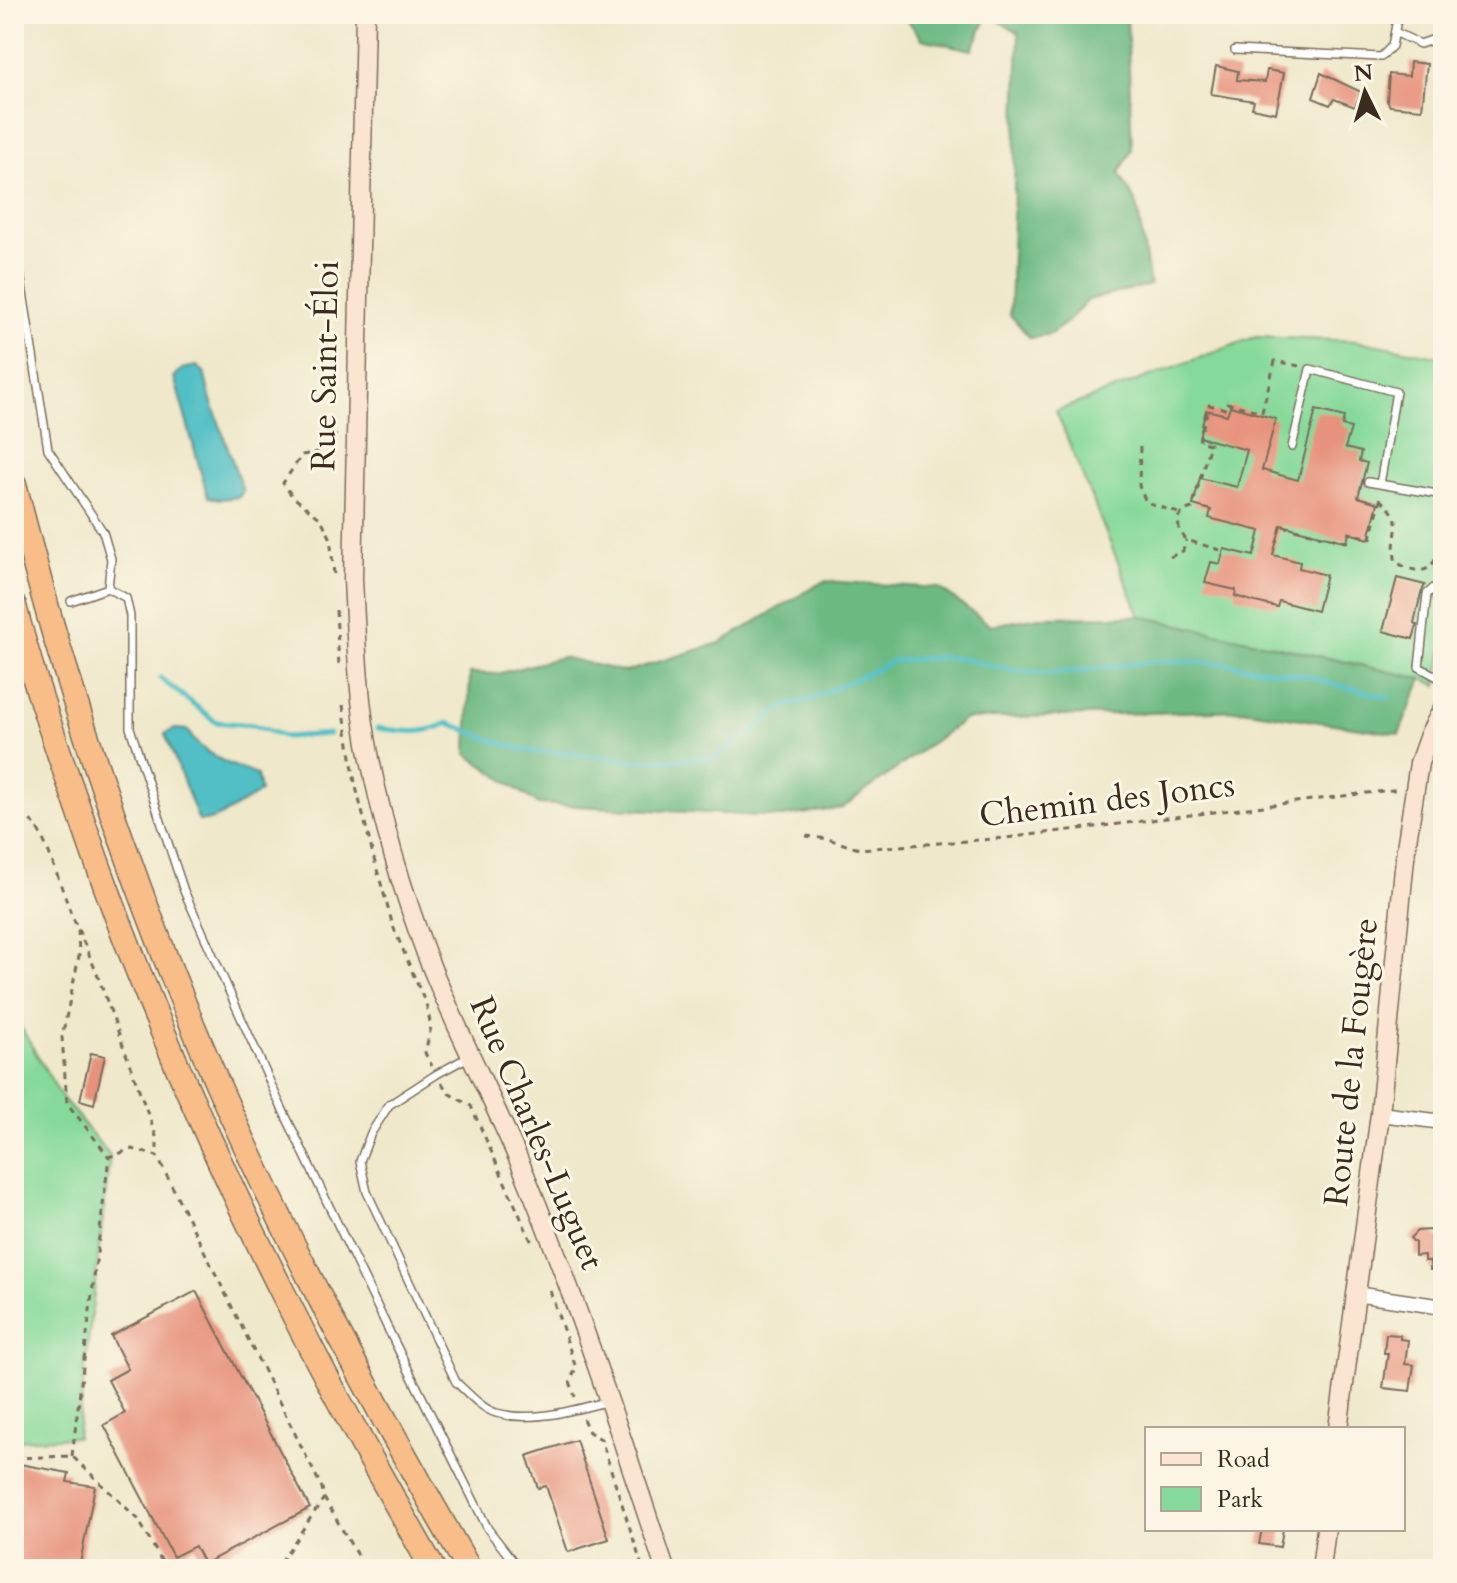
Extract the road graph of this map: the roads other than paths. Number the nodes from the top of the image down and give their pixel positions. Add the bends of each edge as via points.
1 (365, 14) edge
2 (1398, 14) edge
3 (1395, 32) junction
4 (1443, 36) edge
5 (1235, 50) dead end
6 (14, 236) edge
7 (1292, 447) dead end
8 (1368, 482) dead end
9 (14, 484) edge
10 (1382, 485) junction
11 (1443, 495) edge
12 (1443, 580) edge
13 (108, 588) junction
14 (71, 601) dead end
15 (14, 606) edge
16 (1443, 680) edge
17 (1443, 708) edge
18 (363, 718) joint
19 (470, 1056) junction
20 (1380, 1114) junction
21 (1443, 1122) edge
22 (1355, 1294) junction
23 (1443, 1307) edge
24 (609, 1401) junction
25 (1338, 1427) edge
26 (1326, 1531) edge
27 (433, 1569) edge
28 (469, 1569) edge
29 (519, 1569) edge
30 (665, 1569) edge
31 (1321, 1569) edge

1 - 18 main road, Rue Saint-Éloi via 353,579
2 - 3 lane
3 - 4 lane via 1420,44
3 - 5 lane via 1392,46 1381,57
6 - 13 lane via 48,449 103,532 111,559
7 - 10 lane via 1310,369 1396,392
8 - 10 lane
9 - 28 highway via 75,702 192,1025 315,1287
10 - 11 lane
12 - 16 lane via 1427,594 1419,667
13 - 14 lane
13 - 29 lane via 126,598 130,728 184,891 391,1335 488,1529
15 - 27 highway via 88,839 170,1051 288,1305
17 - 20 main road, Route de la Fougère via 1419,763 1415,788
18 - 19 main road, Rue Charles-Luguet via 398,874
19 - 24 main road, Rue Charles-Luguet via 527,1178
19 - 24 lane via 389,1105 360,1161 367,1192 456,1382 475,1400 495,1412 535,1417
20 - 21 street
20 - 22 main road, Route de la Fougère
22 - 23 street
22 - 25 main road, Route de la Fougère
24 - 30 main road, Rue Charles-Luguet
26 - 31 main road

